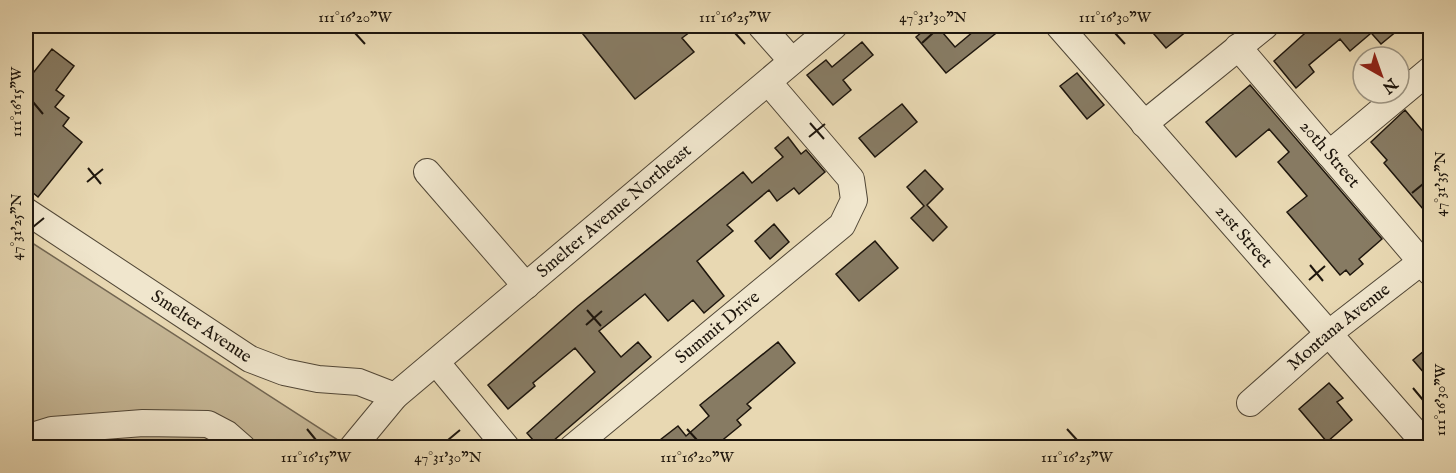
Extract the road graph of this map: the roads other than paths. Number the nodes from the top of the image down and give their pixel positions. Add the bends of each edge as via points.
1 (761, 26) edge
2 (834, 26) edge
3 (1059, 26) edge
4 (1265, 26) edge
5 (1238, 47) junction
6 (792, 61) junction
7 (1431, 70) edge
8 (769, 83) junction
9 (1144, 124) junction
10 (1329, 154) junction
11 (428, 171) dead end
12 (26, 211) edge
13 (1428, 263) edge
14 (525, 286) junction
15 (1328, 334) junction
16 (436, 362) junction
17 (395, 396) junction
18 (1250, 403) dead end
19 (26, 438) edge
20 (243, 447) edge
21 (352, 447) edge
22 (507, 447) edge
23 (572, 447) edge
24 (1429, 447) edge

1 - 6 street
2 - 6 street, Smelter Avenue Northeast
3 - 9 street, 21st Street
4 - 5 street
5 - 9 street
5 - 10 street, 20th Street
6 - 8 street, Smelter Avenue Northeast
7 - 10 street
8 - 14 street, Smelter Avenue Northeast
8 - 23 street, Summit Drive via 851,179 854,200 842,225
9 - 15 street, 21st Street
10 - 13 street, 20th Street
11 - 14 street
12 - 17 street, Smelter Avenue via 250,359 284,372 359,382
13 - 15 street, Montana Avenue
14 - 16 street, Smelter Avenue Northeast
15 - 18 street, Montana Avenue
15 - 24 street, 21st Street
16 - 17 street, Smelter Avenue Northeast
16 - 22 street
17 - 21 street, Smelter Avenue Northeast
19 - 20 street via 52,430 207,424

